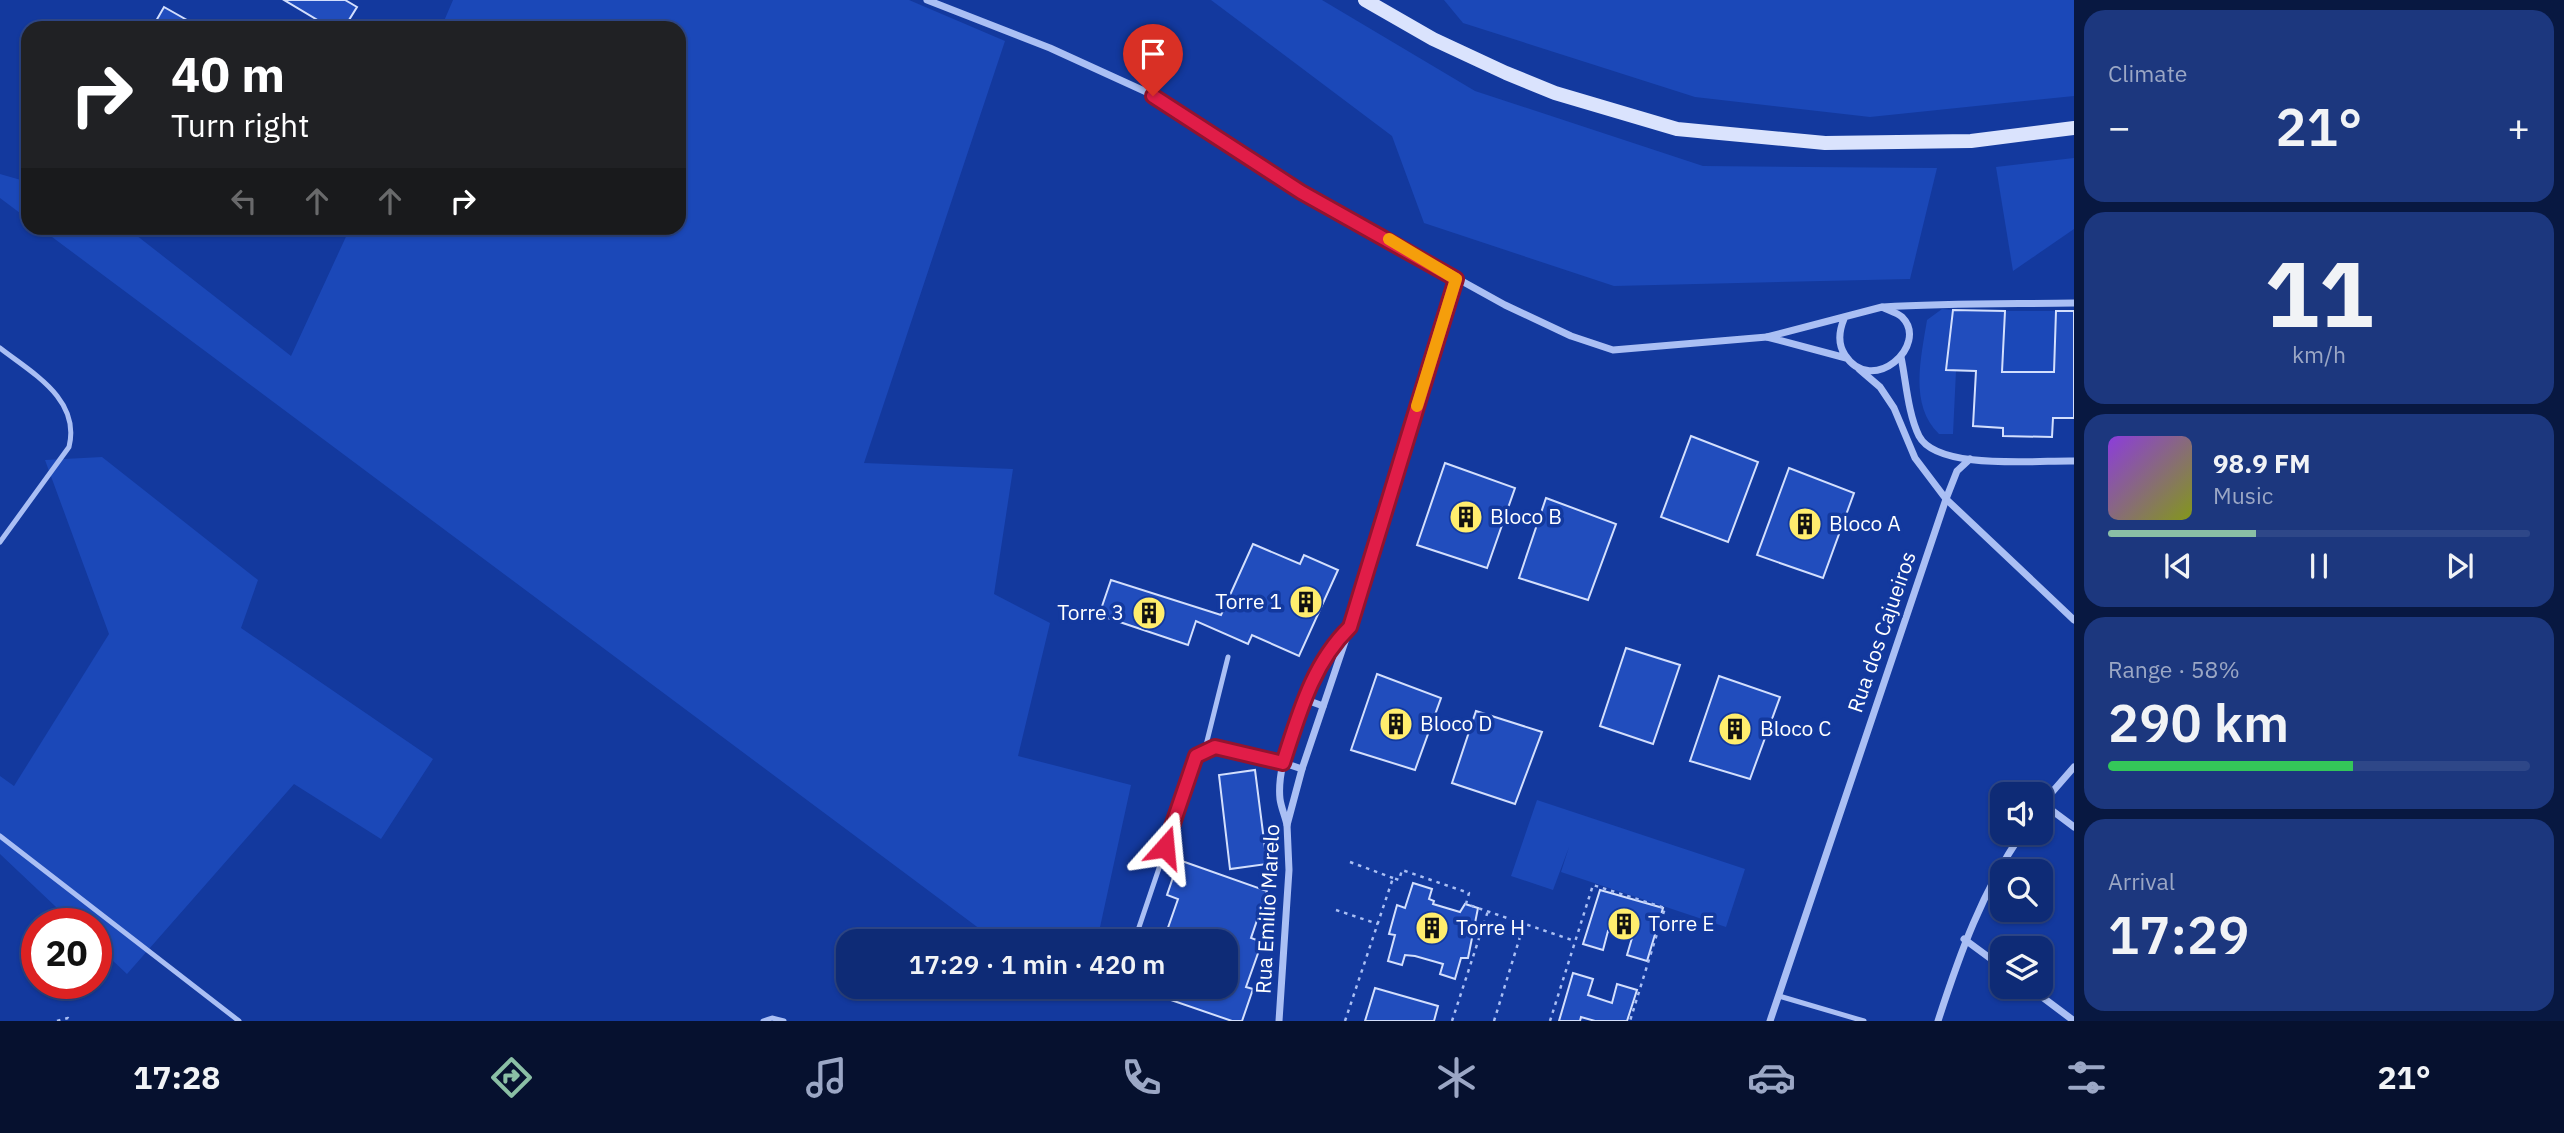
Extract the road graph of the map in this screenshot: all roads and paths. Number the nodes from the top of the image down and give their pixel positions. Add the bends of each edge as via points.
1 (927, 0) edge
2 (1365, 0) edge
3 (2074, 128) edge
4 (1456, 279) junction
5 (2074, 303) edge
6 (1882, 307) junction
7 (1844, 319) junction
8 (1767, 337) junction
9 (0, 348) edge
10 (1901, 357) junction
11 (1846, 358) junction
12 (1854, 365) junction
13 (1970, 459) junction
14 (2074, 461) edge
15 (1946, 499) junction
16 (0, 542) edge
17 (2074, 620) edge
18 (1350, 627) junction
19 (1228, 657) dead end
20 (1304, 699) junction
21 (1323, 706) junction
22 (1205, 750) junction
23 (1283, 763) junction
24 (2074, 767) edge
25 (1302, 769) junction
26 (2053, 791) edge
27 (2053, 813) edge
28 (1287, 825) junction
29 (2074, 828) edge
30 (0, 836) edge
31 (2014, 845) edge
32 (1350, 862) dead end
33 (1393, 878) junction
34 (1336, 910) dead end
35 (1488, 911) junction
36 (1378, 924) junction
37 (1524, 924) junction
38 (1138, 929) edge
39 (1965, 939) junction
40 (1575, 941) junction
41 (1990, 958) edge
42 (1779, 996) junction
43 (2045, 999) edge
44 (57, 1021) edge
45 (71, 1021) edge
46 (239, 1021) edge
47 (763, 1021) edge
48 (784, 1021) edge
49 (1279, 1021) edge
50 (1345, 1021) edge
51 (1452, 1021) edge
52 (1494, 1021) edge
53 (1550, 1021) edge
54 (1630, 1021) edge
55 (1770, 1021) edge
56 (1864, 1021) edge
57 (1938, 1021) edge
58 (2074, 1021) edge

1 - 4 street via 1050,48 1153,96 1301,192
2 - 3 street via 1506,73 1555,93 1677,129 1839,143 1971,142
4 - 8 street via 1571,336 1613,350
4 - 18 street, Rua Emilio Marelo
5 - 6 street
6 - 7 street
6 - 10 street via 1902,317 1906,327
7 - 8 street
7 - 11 street via 1839,339
8 - 11 street
9 - 16 lane via 56,392 69,416 71,436 69,447
10 - 12 street via 1874,371
10 - 13 street via 1919,436 1931,451
11 - 12 street
12 - 15 street via 1880,387 1915,458
13 - 14 street
13 - 15 street, Rua dos Cajueiros via 1957,471
15 - 17 street
15 - 42 street, Rua dos Cajueiros
18 - 20 street via 1330,646
18 - 21 street, Rua Emilio Marelo
19 - 22 lane
20 - 21 street
20 - 23 street
21 - 25 street, Rua Emilio Marelo
22 - 23 lane via 1215,747
22 - 38 lane via 1196,756 1188,777
23 - 25 street
23 - 28 street via 1279,797
24 - 26 street
25 - 28 street, Rua Emilio Marelo
27 - 29 street
28 - 49 street, Rua Emilio Marelo via 1289,870
30 - 46 lane
31 - 39 street
32 - 33 path
33 - 35 path via 1399,880 1402,870 1469,893 1466,904
33 - 36 path
34 - 36 path
35 - 37 path
35 - 51 path
36 - 50 path
37 - 40 path
37 - 52 path
39 - 41 street
39 - 57 street
40 - 53 path
40 - 54 path via 1593,885 1665,908
42 - 55 street, Rua dos Cajueiros
42 - 56 lane
43 - 58 street
44 - 45 path
47 - 48 lane

